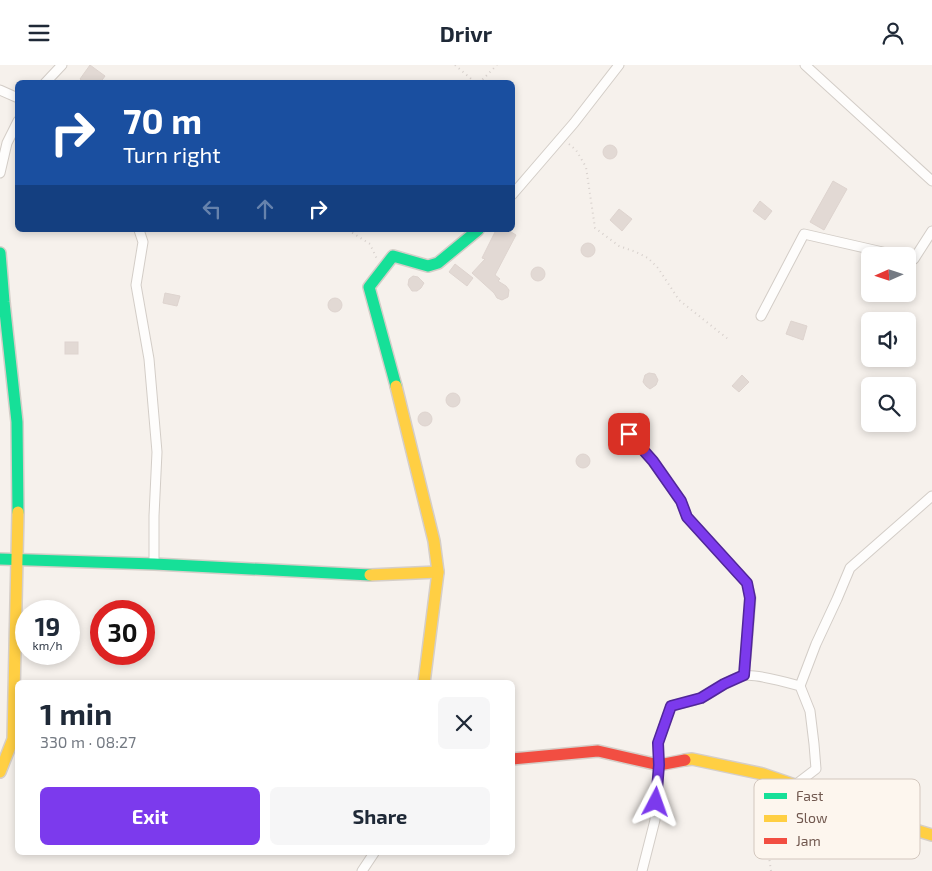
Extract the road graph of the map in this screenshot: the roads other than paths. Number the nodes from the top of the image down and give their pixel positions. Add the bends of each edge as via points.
1 (62, 65) edge
2 (619, 65) edge
3 (805, 65) edge
4 (48, 80) edge
5 (0, 91) edge
6 (15, 97) edge
7 (15, 127) edge
8 (0, 173) edge
9 (932, 181) edge
10 (515, 192) edge
11 (932, 231) edge
12 (140, 232) edge
13 (476, 232) edge
14 (862, 247) edge
15 (0, 253) edge
16 (916, 256) edge
17 (761, 316) dead end
18 (629, 434) dead end
19 (932, 496) edge
20 (0, 559) edge
21 (17, 559) junction
22 (154, 564) junction
23 (438, 572) junction
24 (744, 675) junction
25 (424, 680) edge
26 (800, 687) junction
27 (515, 759) edge
28 (659, 765) junction
29 (0, 772) edge
30 (778, 779) edge
31 (803, 779) edge
32 (920, 831) edge
33 (932, 835) edge
34 (373, 855) edge
35 (365, 870) edge
36 (642, 871) edge

1 - 4 street
2 - 10 street
3 - 9 street
5 - 6 street
7 - 8 street via 7,143
11 - 16 street
12 - 22 street via 143,242 136,285 149,359 157,452
13 - 23 street via 438,263 428,266 393,256 369,287 434,541
14 - 17 street via 804,233
15 - 21 street via 18,445
18 - 24 street via 681,501 687,517 747,583 750,598
19 - 26 street via 850,568
20 - 21 street
21 - 22 street
21 - 29 street via 13,739
22 - 23 street via 366,575
23 - 25 street
24 - 26 street
24 - 28 street via 701,698 671,706 658,743
26 - 31 street via 810,711 816,769
27 - 28 street via 598,751
28 - 30 street via 692,759
28 - 36 street via 655,820
32 - 33 street
34 - 35 street

